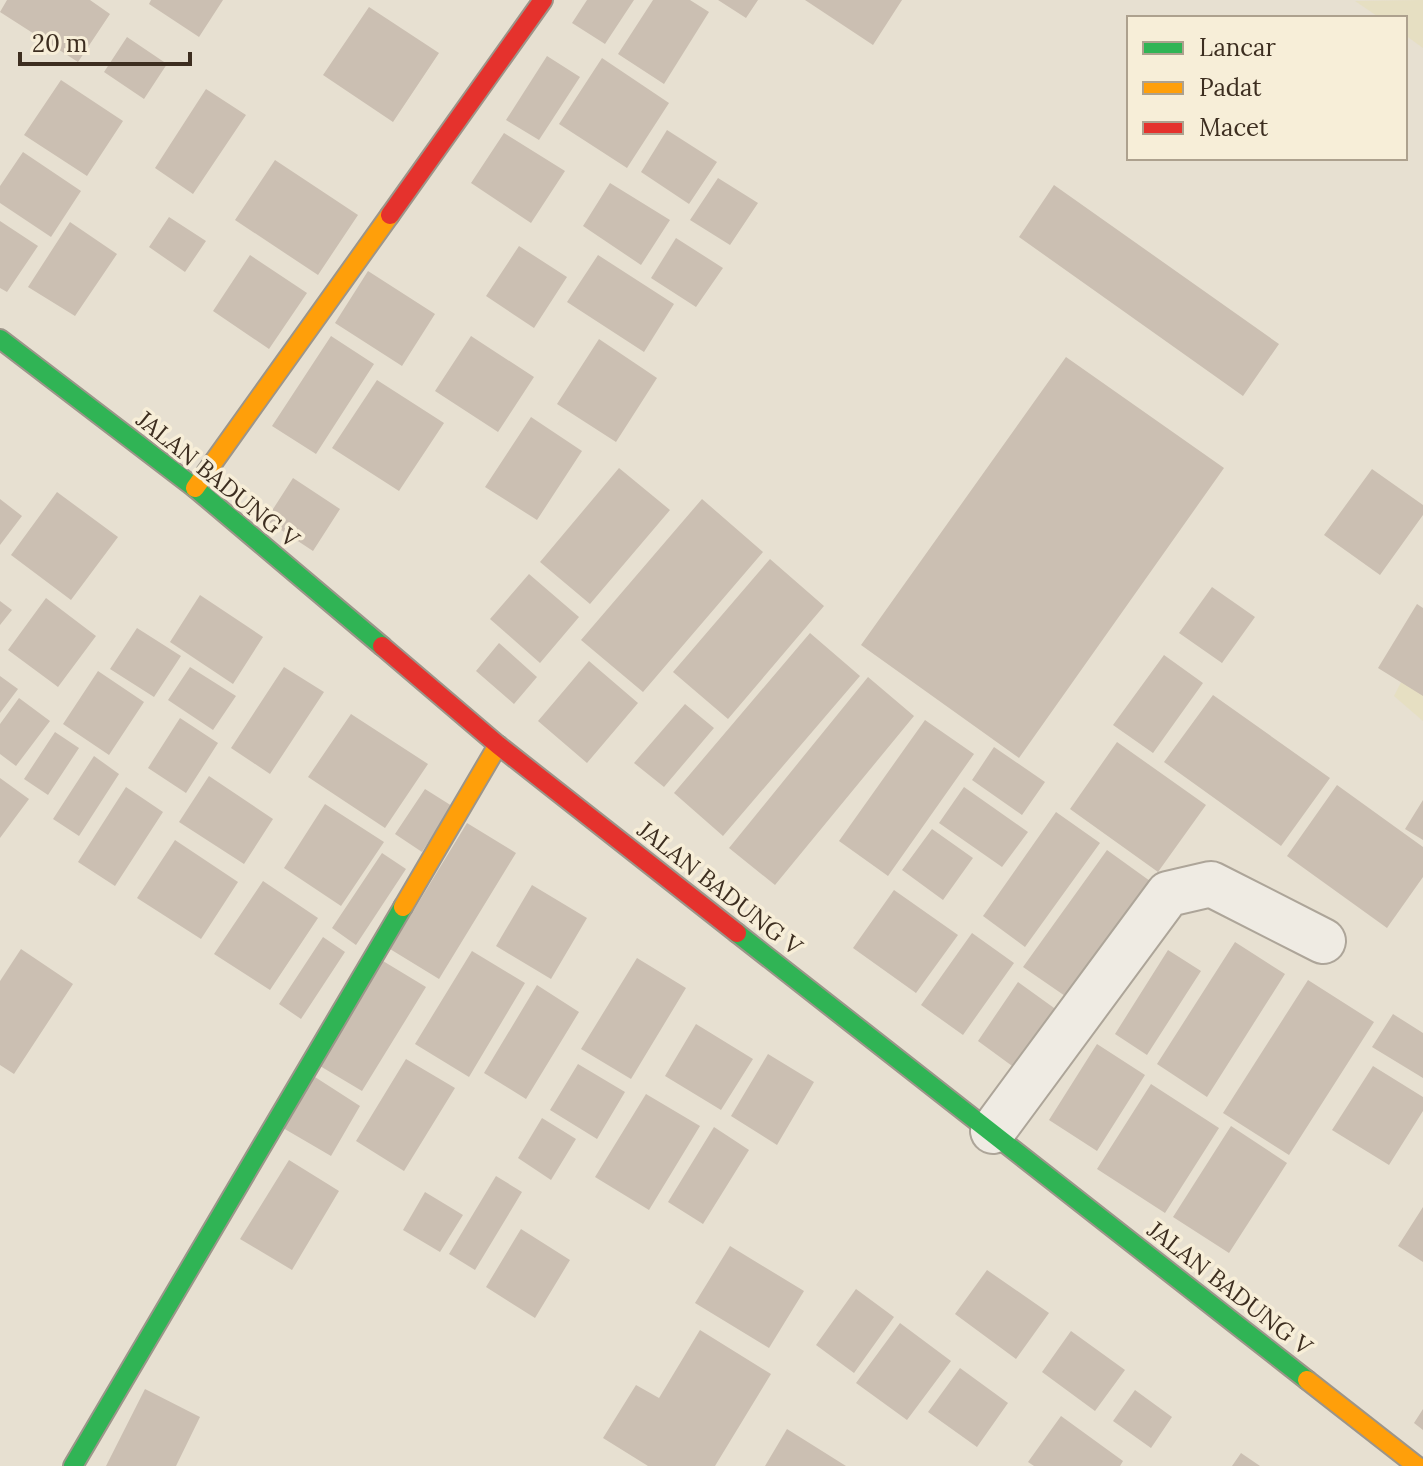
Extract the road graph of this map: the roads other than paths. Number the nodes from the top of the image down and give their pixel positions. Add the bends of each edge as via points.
1 (543, 0) edge
2 (0, 339) edge
3 (195, 488) junction
4 (498, 745) junction
5 (1323, 941) dead end
6 (993, 1131) junction
7 (73, 1466) edge
8 (1417, 1466) edge

1 - 3 main road
2 - 3 main road, JALAN BADUNG V
3 - 4 main road, JALAN BADUNG V
4 - 6 main road, JALAN BADUNG V
4 - 7 main road
5 - 6 street via 1211,884 1168,894
6 - 8 main road, JALAN BADUNG V

